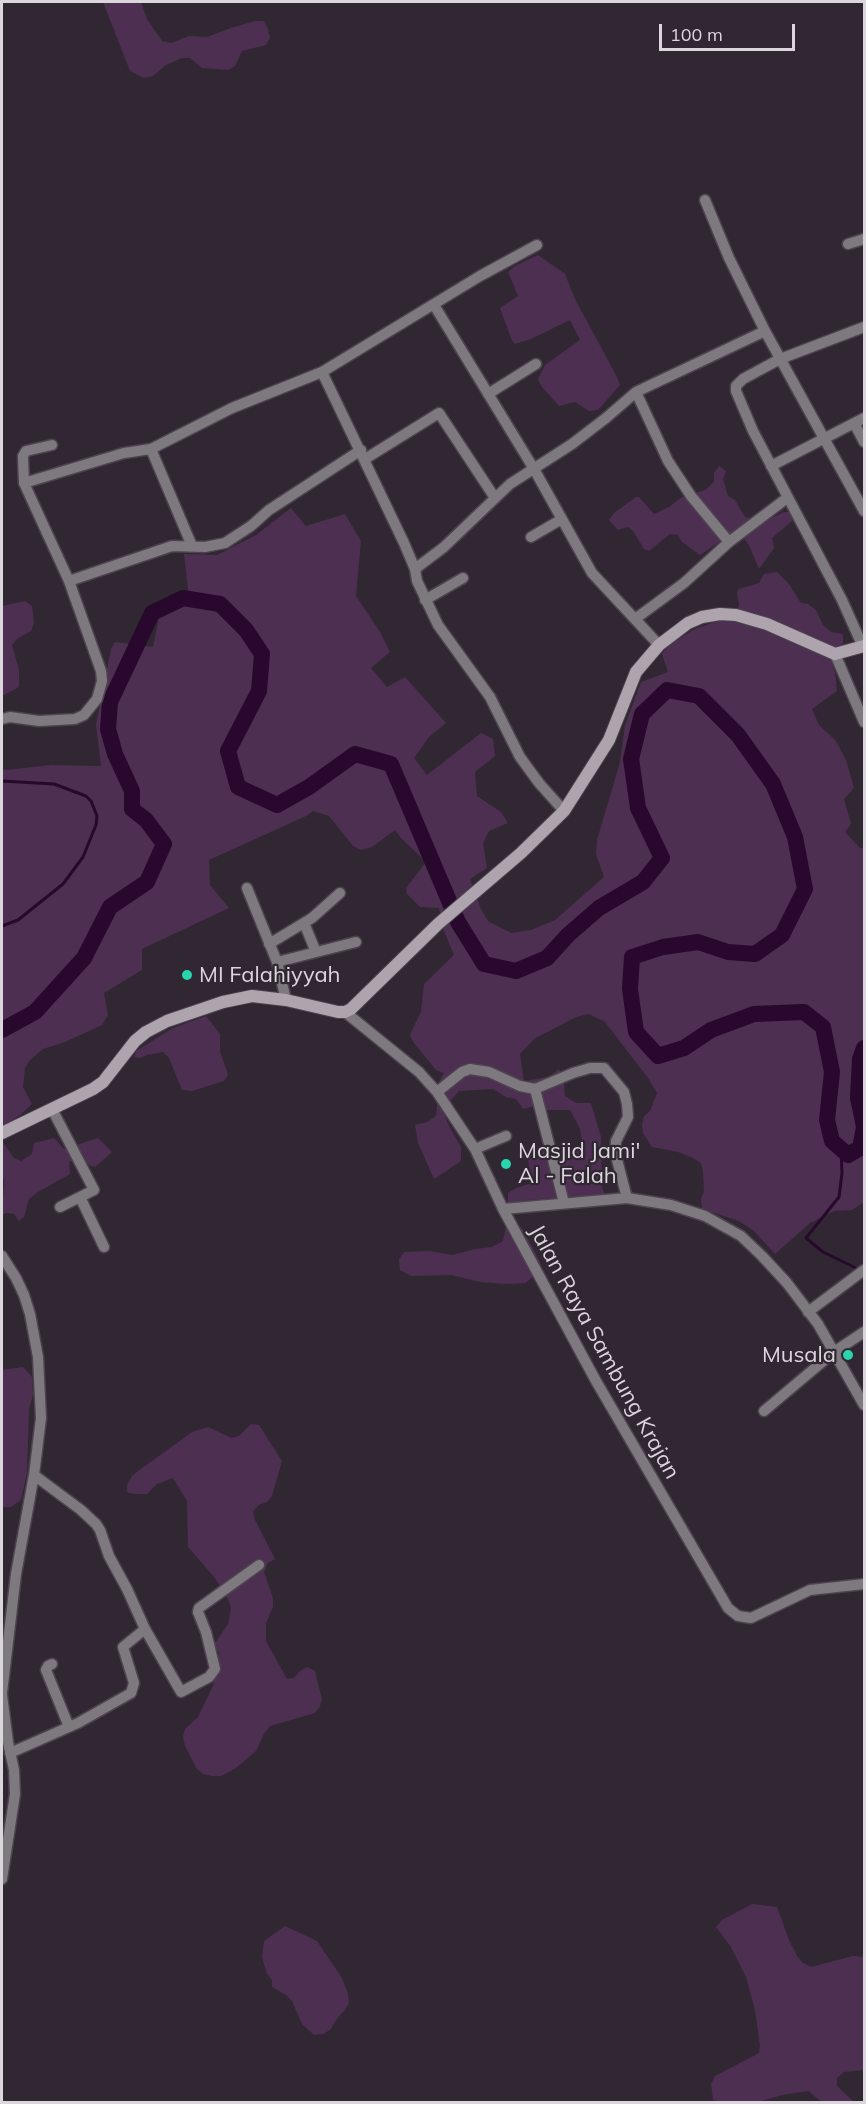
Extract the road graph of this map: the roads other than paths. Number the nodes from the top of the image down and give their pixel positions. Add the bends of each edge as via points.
1 (705, 200) dead end
2 (864, 239) edge
3 (848, 244) dead end
4 (537, 245) dead end
5 (434, 305) junction
6 (864, 327) edge
7 (765, 331) junction
8 (780, 359) junction
9 (536, 364) dead end
10 (322, 372) junction
11 (636, 392) junction
12 (488, 394) junction
13 (859, 421) edge
14 (824, 439) junction
15 (864, 442) edge
16 (52, 445) dead end
17 (151, 449) junction
18 (363, 455) junction
19 (771, 466) junction
20 (534, 469) junction
21 (24, 483) junction
22 (495, 498) junction
23 (787, 498) junction
24 (864, 511) edge
25 (562, 519) junction
26 (531, 537) dead end
27 (729, 542) junction
28 (192, 546) junction
29 (415, 569) junction
30 (462, 578) dead end
31 (69, 581) junction
32 (425, 600) junction
33 (635, 619) junction
34 (658, 645) junction
35 (864, 647) edge
36 (836, 654) junction
37 (2, 719) edge
38 (864, 722) edge
39 (564, 811) junction
40 (247, 888) dead end
41 (340, 893) dead end
42 (304, 923) junction
43 (356, 942) dead end
44 (269, 944) junction
45 (316, 952) junction
46 (277, 962) junction
47 (286, 1000) junction
48 (345, 1012) junction
49 (535, 1089) junction
50 (437, 1092) junction
51 (52, 1109) junction
52 (2, 1133) edge
53 (506, 1136) dead end
54 (475, 1149) junction
55 (80, 1197) junction
56 (627, 1198) junction
57 (564, 1203) junction
58 (60, 1207) dead end
59 (503, 1209) junction
60 (104, 1247) dead end
61 (2, 1256) edge
62 (860, 1274) edge
63 (808, 1312) junction
64 (864, 1332) edge
65 (834, 1352) junction
66 (864, 1405) edge
67 (764, 1411) dead end
68 (34, 1475) junction
69 (259, 1565) dead end
70 (864, 1584) edge
71 (145, 1629) junction
72 (52, 1664) dead end
73 (2, 1694) edge
74 (69, 1727) junction
75 (10, 1753) junction
76 (2, 1879) edge

1 - 7 street
2 - 3 street
4 - 5 street
5 - 10 street
5 - 12 street
6 - 8 street
7 - 8 street
7 - 11 street
8 - 14 street
8 - 19 street via 736,386
9 - 12 street
10 - 17 street via 232,408
10 - 18 street
11 - 20 street
11 - 27 street via 668,461
12 - 20 street
13 - 14 street
13 - 15 street
14 - 19 street
14 - 24 street
16 - 21 street via 26,451
17 - 21 street via 124,453
17 - 28 street
18 - 22 street via 439,413
18 - 28 street via 269,510 225,543 205,548
18 - 29 street
19 - 23 street
20 - 22 street
20 - 25 street
21 - 31 street
22 - 29 street
23 - 27 street
23 - 35 street
25 - 26 street
25 - 33 street via 591,573
27 - 33 street via 684,583
28 - 31 street via 172,546
29 - 32 street
30 - 32 street
31 - 37 street via 101,671 97,699 84,715 75,719
32 - 39 street via 438,625 490,696 520,757
33 - 34 street
34 - 36 main road via 688,623 720,614 767,624
34 - 39 main road via 636,672 609,740
35 - 36 main road
36 - 38 street
39 - 48 main road
40 - 44 street
41 - 42 street
42 - 44 street
42 - 45 street
43 - 45 street
44 - 46 street
45 - 46 street
46 - 47 street
47 - 48 main road
47 - 51 main road via 265,996 239,998 167,1021 135,1041 103,1082
48 - 50 street, Jalan Raya Sambung Krajan via 397,1052
49 - 50 street via 470,1069
49 - 56 street via 590,1068 603,1068 609,1073 624,1092 627,1104 628,1117 615,1152
49 - 57 street
50 - 54 street, Jalan Raya Sambung Krajan
51 - 52 main road
51 - 55 street via 94,1189
53 - 54 street
54 - 59 street, Jalan Raya Sambung Krajan
55 - 58 street
55 - 60 street
56 - 57 street
56 - 63 street via 671,1205 705,1216 741,1236 787,1283
57 - 59 street
59 - 70 street, Jalan Raya Sambung Krajan via 596,1381 728,1608 738,1616 751,1618 810,1590
61 - 68 street via 24,1295 38,1357 41,1418
62 - 63 street
63 - 65 street
64 - 65 street
65 - 66 street
65 - 67 street
68 - 71 street via 96,1524
68 - 73 street via 16,1574
69 - 71 street via 199,1608 215,1669 209,1677 181,1692
71 - 74 street via 123,1647 135,1683 131,1692
72 - 74 street via 46,1670
73 - 75 street
74 - 75 street
75 - 76 street via 15,1794

